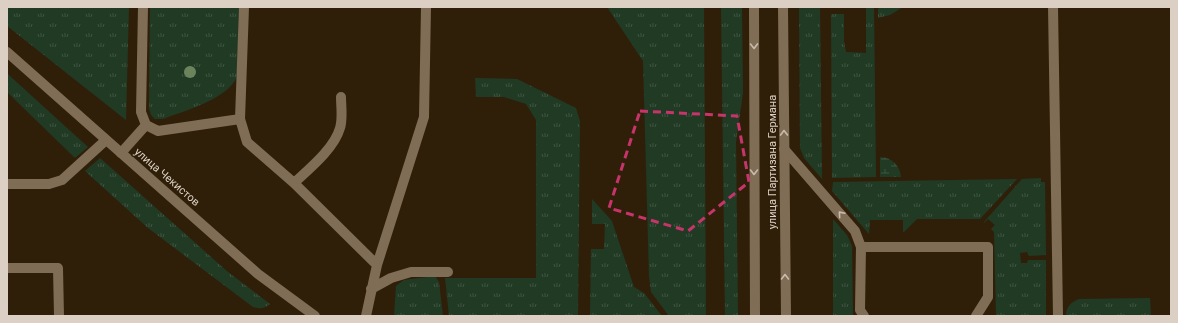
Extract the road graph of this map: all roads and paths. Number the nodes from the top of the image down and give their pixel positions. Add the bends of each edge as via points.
1 (143, 7) edge
2 (244, 7) edge
3 (426, 7) edge
4 (754, 7) edge
5 (783, 7) edge
6 (1053, 7) edge
7 (7, 52) edge
8 (341, 97) dead end
9 (240, 119) junction
10 (146, 124) junction
11 (106, 140) junction
12 (784, 148) junction
13 (121, 153) junction
14 (294, 183) junction
15 (7, 184) edge
16 (861, 246) junction
17 (377, 265) junction
18 (7, 268) edge
19 (448, 272) dead end
20 (371, 289) junction
21 (59, 316) edge
22 (314, 316) edge
23 (366, 316) edge
24 (755, 316) edge
25 (786, 316) edge
26 (864, 316) edge
27 (976, 316) edge
28 (1058, 316) edge

1 - 10 main road via 141,112
2 - 9 main road
3 - 17 main road via 424,117
4 -> 24 main road, улица Партизана Германа
12 -> 5 main road, улица Партизана Германа
6 - 28 main road
7 - 11 main road, улица Чекистов
8 - 14 main road via 340,128 332,144
9 - 10 main road via 158,131
9 - 14 main road via 247,142
10 - 13 main road
11 - 13 main road, улица Чекистов
11 - 15 main road via 62,180 49,184
16 -> 12 main road via 855,231
25 -> 12 main road, улица Партизана Германа
13 - 22 main road, улица Чекистов via 258,274
14 - 17 main road
16 - 26 main road via 860,310
16 - 27 main road via 988,246 988,297
17 - 20 main road
18 - 21 main road via 58,268
19 - 20 main road via 411,272 391,278
20 - 23 main road

